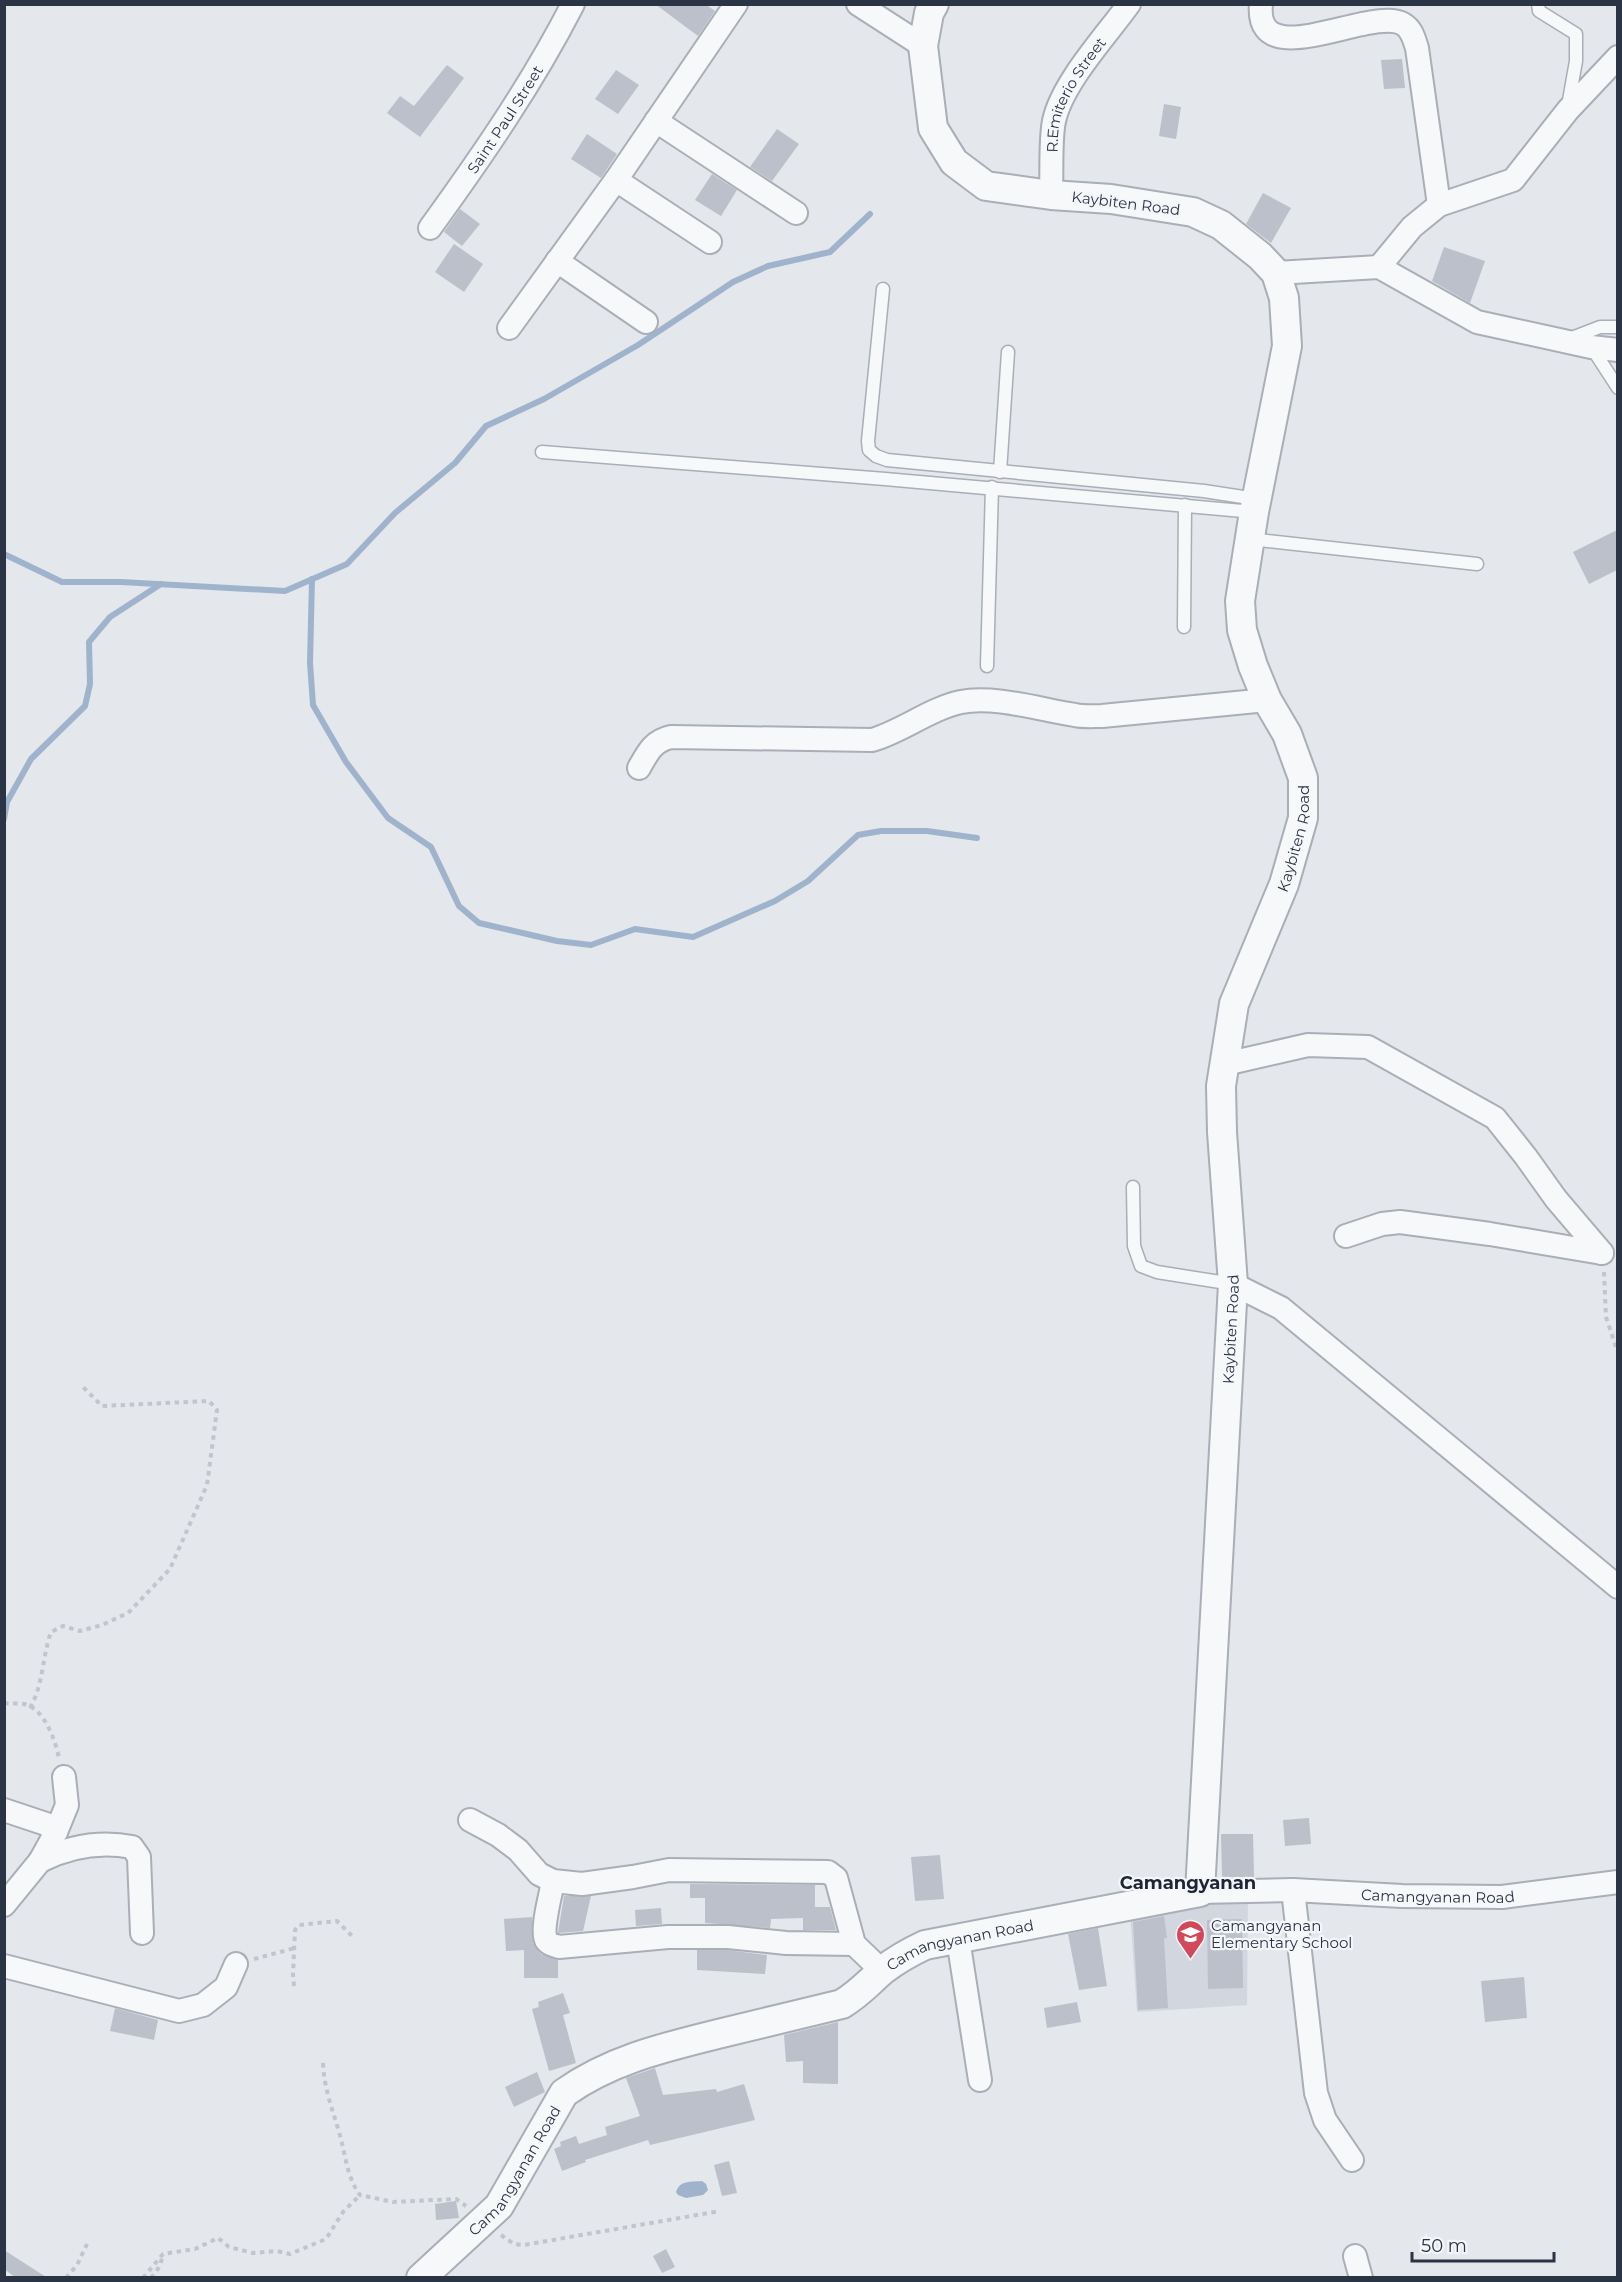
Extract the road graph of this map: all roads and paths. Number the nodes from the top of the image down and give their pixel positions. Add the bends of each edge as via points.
1 (573, 4) edge
2 (736, 4) edge
3 (858, 4) edge
4 (934, 4) edge
5 (1129, 4) edge
6 (1261, 4) edge
7 (1538, 4) edge
8 (923, 46) junction
9 (1614, 66) edge
10 (1568, 110) junction
11 (656, 122) junction
12 (616, 180) junction
13 (1051, 195) junction
14 (1439, 205) junction
15 (796, 213) dead end
16 (430, 228) dead end
17 (710, 242) dead end
18 (557, 261) junction
19 (1379, 267) junction
20 (1276, 273) junction
21 (883, 289) dead end
22 (646, 322) dead end
23 (1617, 327) edge
24 (509, 328) dead end
25 (1565, 340) junction
26 (1591, 346) junction
27 (1617, 350) edge
28 (1008, 352) dead end
29 (1617, 388) edge
30 (542, 452) dead end
31 (1000, 472) junction
32 (992, 488) junction
33 (1185, 505) junction
34 (1253, 516) junction
35 (1478, 564) dead end
36 (1184, 627) dead end
37 (987, 666) dead end
38 (1267, 700) junction
39 (639, 768) dead end
40 (1225, 1064) junction
41 (1133, 1187) dead end
42 (1346, 1236) dead end
43 (1602, 1253) junction
44 (1233, 1284) junction
45 (1617, 1353) edge
46 (82, 1386) dead end
47 (1617, 1587) edge
48 (4, 1703) edge
49 (30, 1708) junction
50 (64, 1777) joint
51 (4, 1810) edge
52 (470, 1821) dead end
53 (56, 1832) junction
54 (40, 1861) junction
55 (553, 1881) junction
56 (1617, 1882) edge
57 (1293, 1890) junction
58 (1200, 1892) junction
59 (4, 1905) edge
60 (142, 1933) dead end
61 (353, 1937) dead end
62 (958, 1939) junction
63 (854, 1944) junction
64 (295, 1948) junction
65 (236, 1964) joint
66 (4, 1966) edge
67 (882, 1971) junction
68 (294, 1986) dead end
69 (323, 2063) dead end
70 (980, 2080) dead end
71 (1352, 2160) dead end
72 (360, 2195) junction
73 (720, 2211) dead end
74 (482, 2223) junction
75 (87, 2244) dead end
76 (163, 2254) junction
77 (69, 2276) edge
78 (143, 2277) edge
79 (151, 2277) edge
80 (421, 2277) edge

1 - 16 street, Saint Paul Street via 488,148
2 - 11 street
3 - 8 street
4 - 8 street, Kaybiten Road
5 - 13 street, R.Emiterio Street via 1063,99 1054,122
6 - 14 street via 1259,18 1271,34 1318,35 1392,20 1405,24 1413,33
7 - 10 lane via 1539,11 1576,34
8 - 13 street, Kaybiten Road via 933,128 954,162 986,186
9 - 10 street
10 - 14 street via 1513,180
11 - 12 street
11 - 15 street
12 - 17 street
12 - 18 street
13 - 20 street, Kaybiten Road via 1111,199 1193,212 1221,225
14 - 19 street via 1412,227
18 - 22 street
18 - 24 street
19 - 20 street
19 - 25 street via 1477,322
20 - 34 street, Kaybiten Road via 1284,298 1287,346
21 - 31 lane via 869,450 887,460
23 - 25 lane via 1600,327
25 - 26 street
26 - 27 street
26 - 29 lane
28 - 31 lane
30 - 32 lane
31 - 34 lane via 1204,491
32 - 33 lane
32 - 37 lane
33 - 34 lane
33 - 36 lane
34 - 35 lane
34 - 38 street, Kaybiten Road via 1240,601 1242,630
38 - 39 street via 1102,716 970,701 946,706 872,740 671,737 651,747
38 - 40 street, Kaybiten Road via 1287,734 1302,778 1302,818 1284,884 1234,1004
40 - 43 street via 1308,1045 1368,1047 1495,1118
40 - 44 street, Kaybiten Road via 1221,1086 1222,1132
41 - 44 lane via 1134,1246 1141,1266
42 - 43 street via 1400,1222
43 - 45 path via 1606,1317
44 - 47 street via 1281,1308
44 - 58 street, Kaybiten Road
46 - 49 path via 102,1406 209,1401 217,1410 207,1485 170,1569 128,1613 80,1631 63,1626 51,1632
48 - 49 path via 26,1704
49 - 50 path via 55,1740
50 - 53 street via 66,1805
51 - 53 street via 46,1824
52 - 55 street via 498,1835 539,1874
53 - 54 street
54 - 59 street
54 - 60 street via 61,1851 83,1847 132,1847 139,1857
55 - 63 street via 582,1884 669,1870 828,1872 836,1878
55 - 63 street via 545,1931 550,1945 559,1947 728,1936 786,1943
56 - 57 street, Camangyanan Road via 1502,1897
57 - 58 street, Camangyanan Road
57 - 71 street via 1316,2093 1325,2120
58 - 62 street, Camangyanan Road
61 - 64 path via 337,1921 299,1925 295,1930
62 - 67 street, Camangyanan Road via 925,1945
62 - 70 street
63 - 67 street
64 - 65 path
64 - 68 path
65 - 66 street via 226,1987 203,2005 179,2011
67 - 74 street, Camangyanan Road via 842,2004 655,2050 621,2061 578,2083 556,2104 507,2193
69 - 72 path via 324,2084 347,2170
72 - 74 path via 393,2202 456,2199
72 - 76 path via 343,2212 326,2239 290,2254 253,2253 229,2247 218,2238 195,2249
73 - 74 path via 524,2245 514,2244
74 - 80 street, Camangyanan Road
75 - 77 path
76 - 78 path
76 - 79 path

